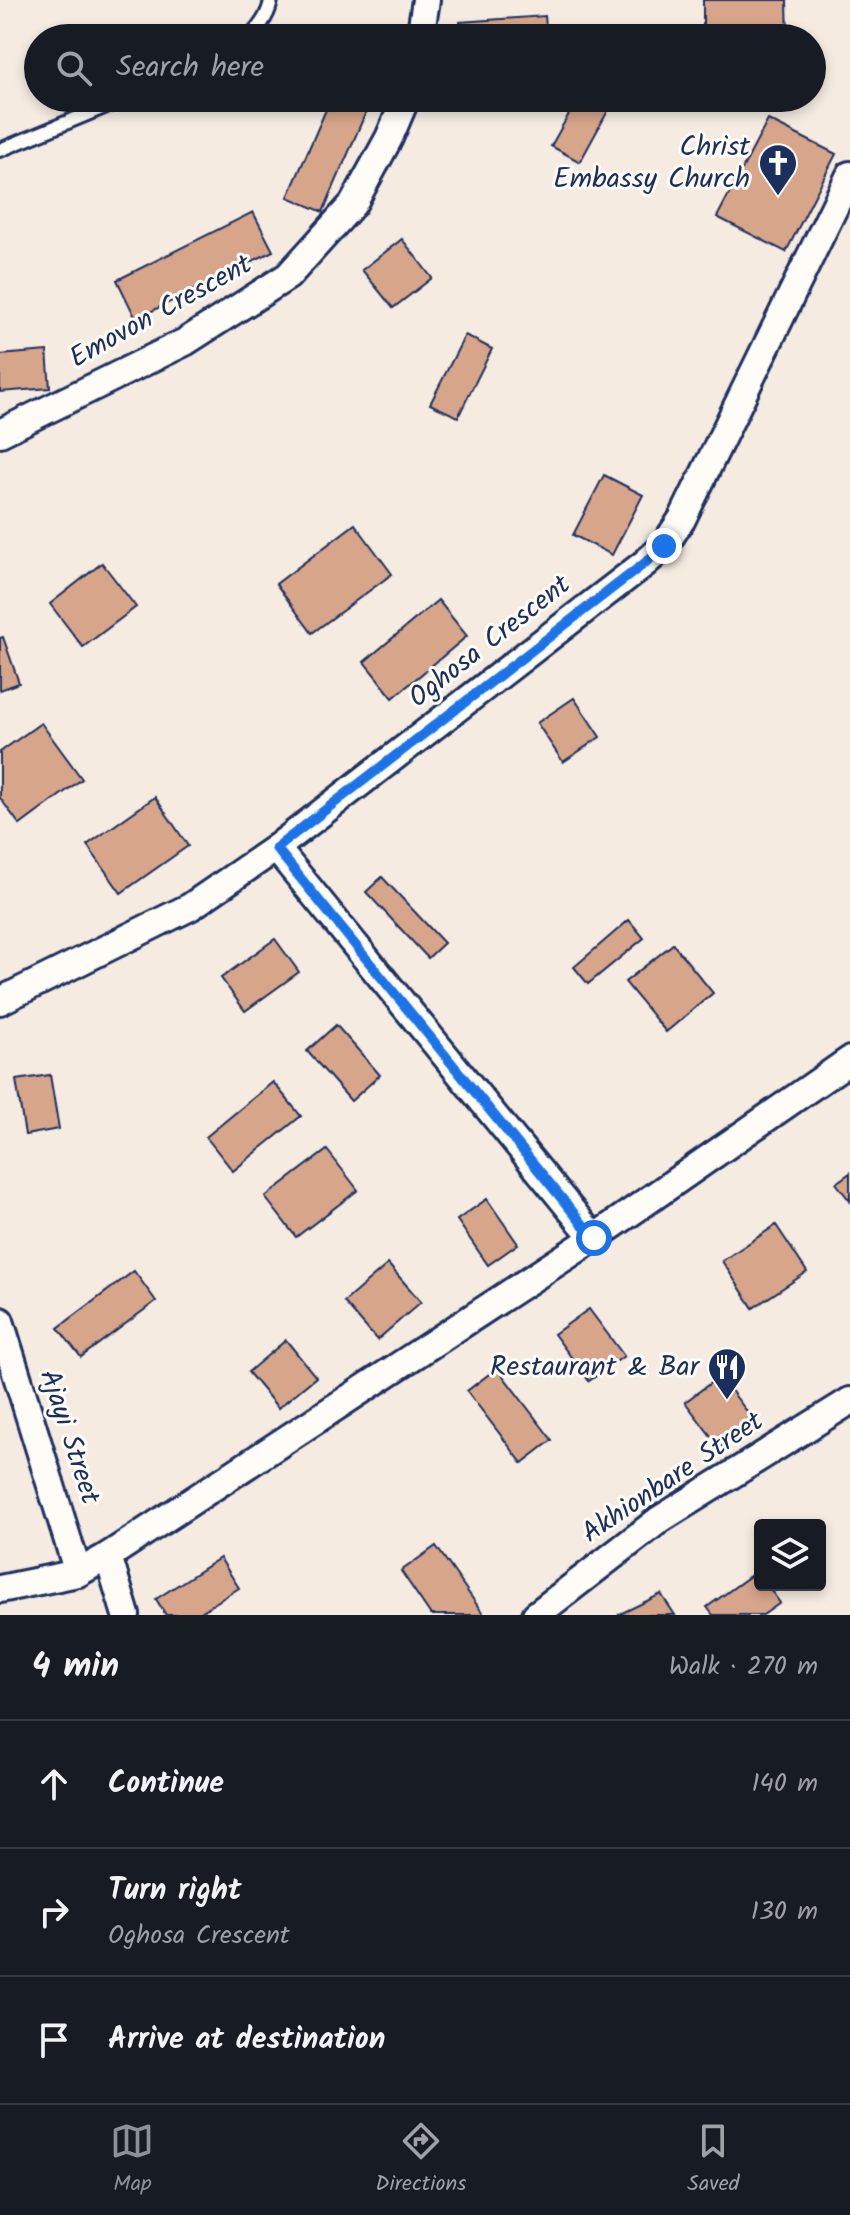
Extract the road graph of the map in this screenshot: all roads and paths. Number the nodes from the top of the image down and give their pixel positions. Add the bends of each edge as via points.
1 (271, 0) edge
2 (426, 0) edge
3 (262, 24) edge
4 (422, 24) edge
5 (92, 112) edge
6 (400, 112) edge
7 (0, 150) edge
8 (850, 175) edge
9 (0, 433) edge
10 (276, 848) junction
11 (0, 1001) edge
12 (850, 1060) edge
13 (594, 1238) junction
14 (0, 1321) edge
15 (850, 1401) edge
16 (108, 1556) junction
17 (78, 1573) junction
18 (0, 1589) edge
19 (126, 1615) edge
20 (536, 1615) edge

1 - 3 lane
2 - 4 street
5 - 7 lane
6 - 9 street, Emovon Crescent via 353,204 288,276 185,342
8 - 10 street, Oghosa Crescent via 664,546
10 - 11 street, Oghosa Crescent via 190,907
10 - 13 street
12 - 13 street
13 - 16 street
14 - 17 street, Ajayi Street
15 - 20 street, Akhionbare Street via 659,1520
16 - 17 street
16 - 19 street
17 - 18 street

